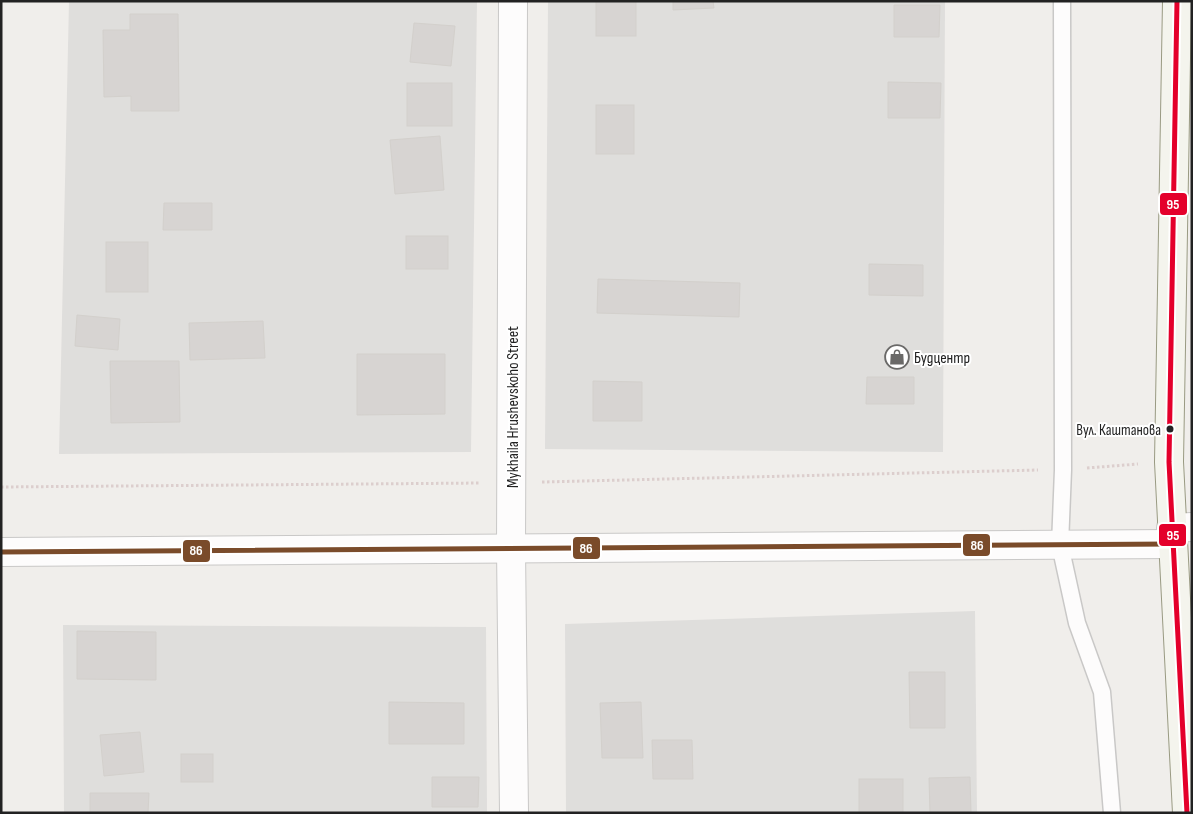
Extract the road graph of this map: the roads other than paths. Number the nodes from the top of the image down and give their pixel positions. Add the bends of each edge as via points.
1 (513, 1) edge
2 (1062, 1) edge
3 (1176, 1) edge
4 (1178, 533) edge
5 (1060, 545) junction
6 (511, 549) junction
7 (1, 552) edge
8 (514, 813) edge
9 (1112, 813) edge
10 (1187, 813) edge

1 - 6 street, Mykhaila Hrushevskoho Street
2 - 5 lane via 1063,470
3 - 4 main road via 1169,462
4 - 5 street
4 - 10 main road
5 - 6 street
5 - 9 lane via 1077,623 1102,692
6 - 7 street
6 - 8 street, Mykhaila Hrushevskoho Street

